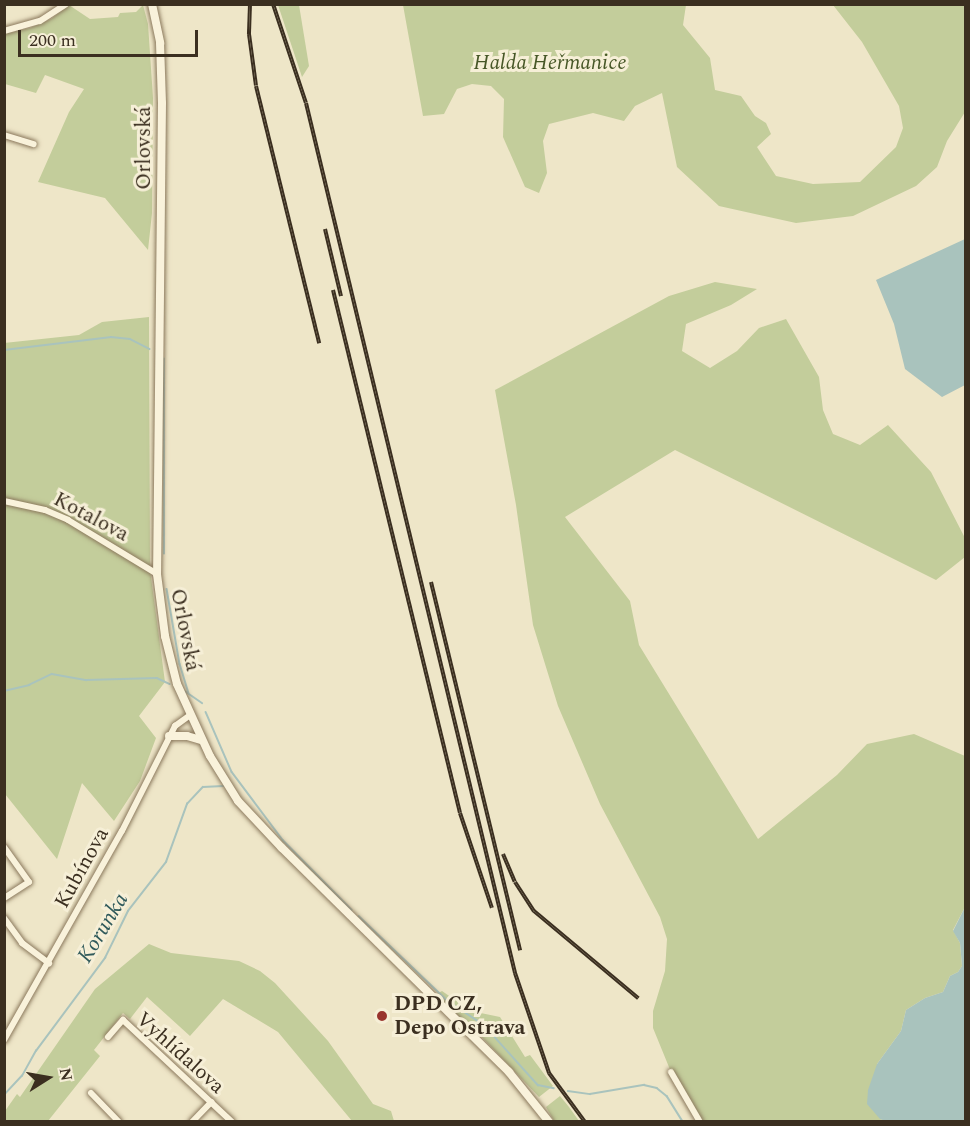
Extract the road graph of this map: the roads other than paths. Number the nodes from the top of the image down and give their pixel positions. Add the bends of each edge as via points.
1 (152, 4) edge
2 (64, 5) edge
3 (4, 31) edge
4 (4, 135) edge
5 (34, 144) dead end
6 (4, 501) edge
7 (157, 574) junction
8 (189, 715) junction
9 (170, 736) junction
10 (201, 740) junction
11 (4, 847) edge
12 (4, 898) edge
13 (4, 918) edge
14 (48, 963) junction
15 (108, 1037) dead end
16 (4, 1040) edge
17 (671, 1072) dead end
18 (90, 1093) dead end
19 (211, 1102) junction
20 (119, 1122) edge
21 (192, 1122) edge
22 (232, 1122) edge
23 (549, 1122) edge
24 (700, 1122) edge

1 - 7 main road, Orlovská via 160,43 162,102
2 - 3 street via 31,25
4 - 5 street
6 - 7 street, Kotalova via 45,510 68,520
7 - 8 main road, Orlovská via 168,651
8 - 9 street, Kubínova via 178,722
8 - 10 main road, Orlovská
9 - 10 main road
9 - 14 street, Kubínova via 135,808
10 - 23 main road, Orlovská via 231,791 256,821 509,1072
11 - 12 street via 29,882
13 - 14 street via 22,943
14 - 16 street, Kubínova
15 - 19 street, Vyhlídalova via 123,1020
17 - 24 street
18 - 20 street
19 - 21 street
19 - 22 street, Vyhlídalova

